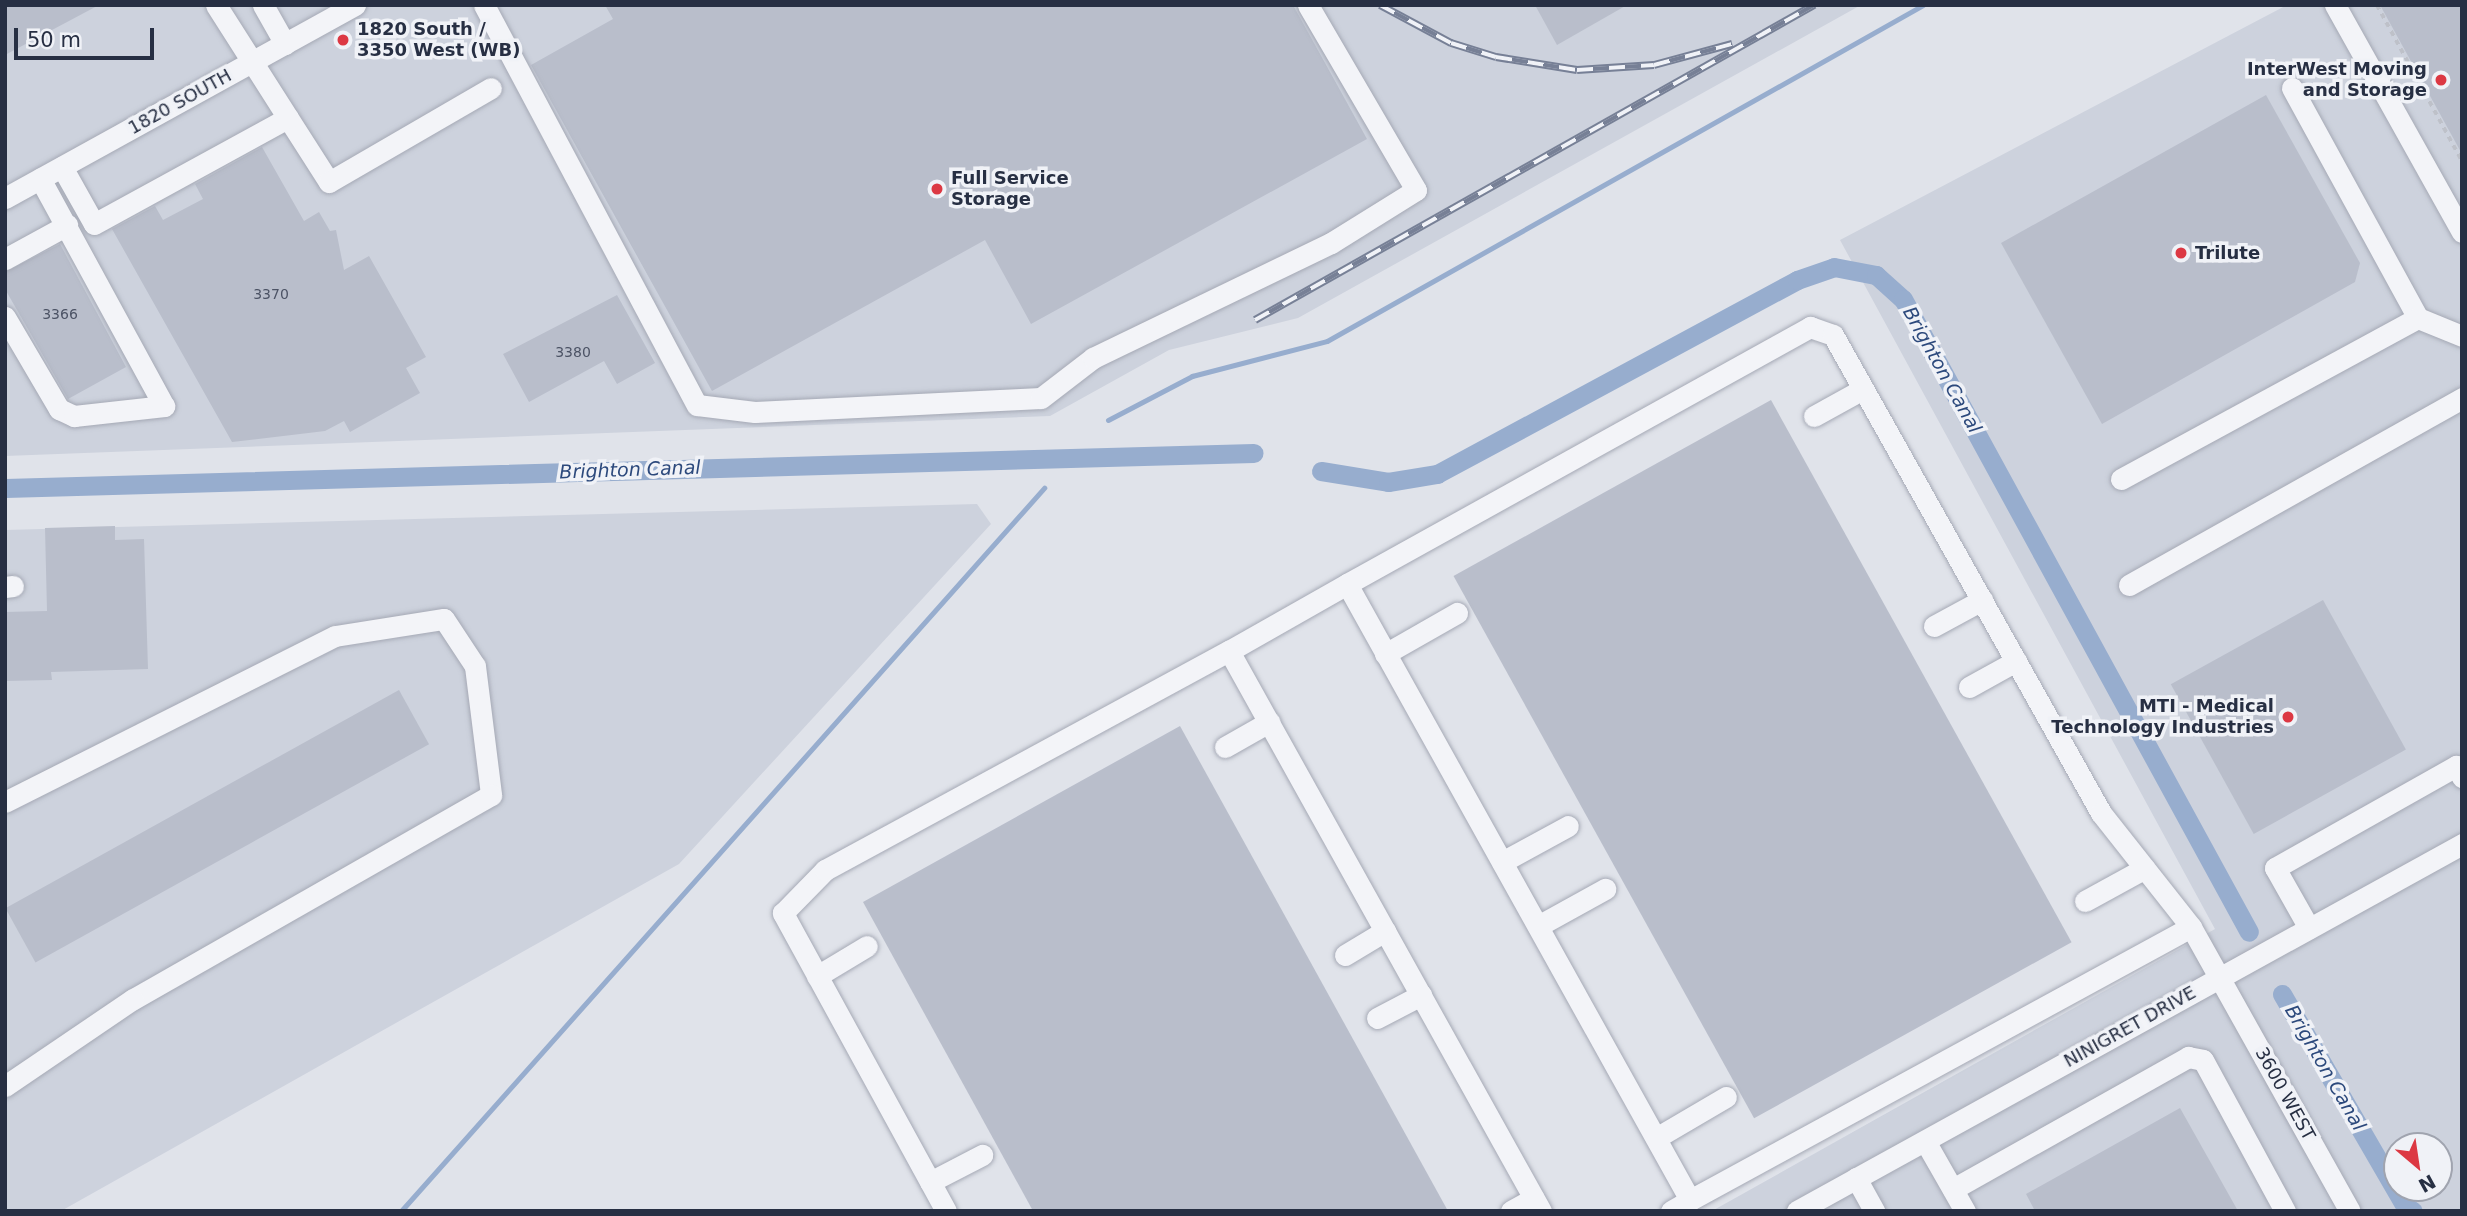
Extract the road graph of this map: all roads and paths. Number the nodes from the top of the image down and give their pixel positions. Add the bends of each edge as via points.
1 (216, 5) edge
2 (263, 5) edge
3 (355, 5) edge
4 (1308, 5) edge
5 (2335, 5) edge
6 (2377, 5) edge
7 (487, 6) edge
8 (285, 44) junction
9 (256, 60) junction
10 (491, 88) dead end
11 (2292, 88) dead end
12 (288, 118) junction
13 (2462, 161) edge
14 (62, 167) junction
15 (40, 179) junction
16 (5, 198) edge
17 (67, 225) junction
18 (2462, 232) edge
19 (5, 259) edge
20 (5, 317) edge
21 (2418, 318) junction
22 (2462, 336) edge
23 (1863, 389) junction
24 (2462, 398) edge
25 (1814, 416) dead end
26 (2121, 479) dead end
27 (1347, 584) junction
28 (2129, 585) dead end
29 (1982, 600) junction
30 (1457, 613) dead end
31 (1934, 626) dead end
32 (1229, 650) junction
33 (1385, 654) junction
34 (2016, 661) junction
35 (1969, 687) dead end
36 (1269, 722) junction
37 (1224, 747) dead end
38 (2462, 777) edge
39 (5, 802) edge
40 (1567, 826) dead end
41 (2462, 844) edge
42 (1502, 862) junction
43 (2145, 868) junction
44 (1605, 889) dead end
45 (2085, 901) dead end
46 (1538, 926) junction
47 (2191, 927) junction
48 (2309, 928) junction
49 (1385, 931) junction
50 (867, 946) dead end
51 (1345, 955) dead end
52 (817, 975) junction
53 (2220, 977) junction
54 (1421, 995) junction
55 (1377, 1018) dead end
56 (5, 1086) edge
57 (1727, 1097) dead end
58 (1656, 1138) junction
59 (1925, 1141) junction
60 (982, 1155) dead end
61 (1856, 1178) junction
62 (930, 1182) junction
63 (1952, 1189) junction
64 (1690, 1200) junction
65 (1538, 1204) edge
66 (946, 1211) edge
67 (1511, 1211) edge
68 (1671, 1211) edge
69 (1797, 1211) edge
70 (1874, 1211) edge
71 (1965, 1211) edge
72 (2285, 1211) edge
73 (2350, 1211) edge

1 - 9 street
2 - 8 street
3 - 8 street, 1820 SOUTH
4 - 7 street via 1416,190 1331,243 1093,358 1041,398 755,412 697,405
5 - 18 street
6 - 13 path
8 - 9 street, 1820 SOUTH
9 - 12 street
9 - 14 street, 1820 SOUTH
10 - 12 street via 329,181
11 - 21 street
12 - 14 street via 94,224
14 - 15 street, 1820 SOUTH
15 - 16 street, 1820 SOUTH
15 - 17 street
17 - 19 street
17 - 20 street via 164,406 74,416 59,409
21 - 22 street
21 - 26 street
23 - 25 street
23 - 27 street, 3600 WEST via 1833,334 1810,327
23 - 29 street, 3600 WEST
24 - 28 street
27 - 32 street, 3600 WEST
27 - 33 street
29 - 31 street
29 - 34 street, 3600 WEST
30 - 33 street
32 - 36 street
32 - 52 street, 3600 WEST via 825,870 783,913
33 - 42 street
34 - 35 street
34 - 43 street, 3600 WEST via 2101,813
36 - 37 street
36 - 49 street
38 - 48 street via 2456,766 2275,868
39 - 56 street via 335,636 444,619 475,666 491,795 133,999
40 - 42 street
41 - 48 street, NINIGRET DRIVE
42 - 46 street
43 - 45 street
43 - 47 street, 3600 WEST
44 - 46 street
46 - 58 street
47 - 53 street, 3600 WEST
47 - 64 street
48 - 53 street, NINIGRET DRIVE
49 - 51 street
49 - 54 street
50 - 52 street
52 - 62 street
53 - 59 street, NINIGRET DRIVE
53 - 73 street, 3600 WEST
54 - 55 street
54 - 65 street
57 - 58 street
58 - 64 street
59 - 61 street, NINIGRET DRIVE
59 - 63 street
60 - 62 street
61 - 69 street, NINIGRET DRIVE
61 - 70 street
62 - 66 street
63 - 71 street
63 - 72 street via 2188,1057 2203,1060
64 - 68 street
65 - 67 street

